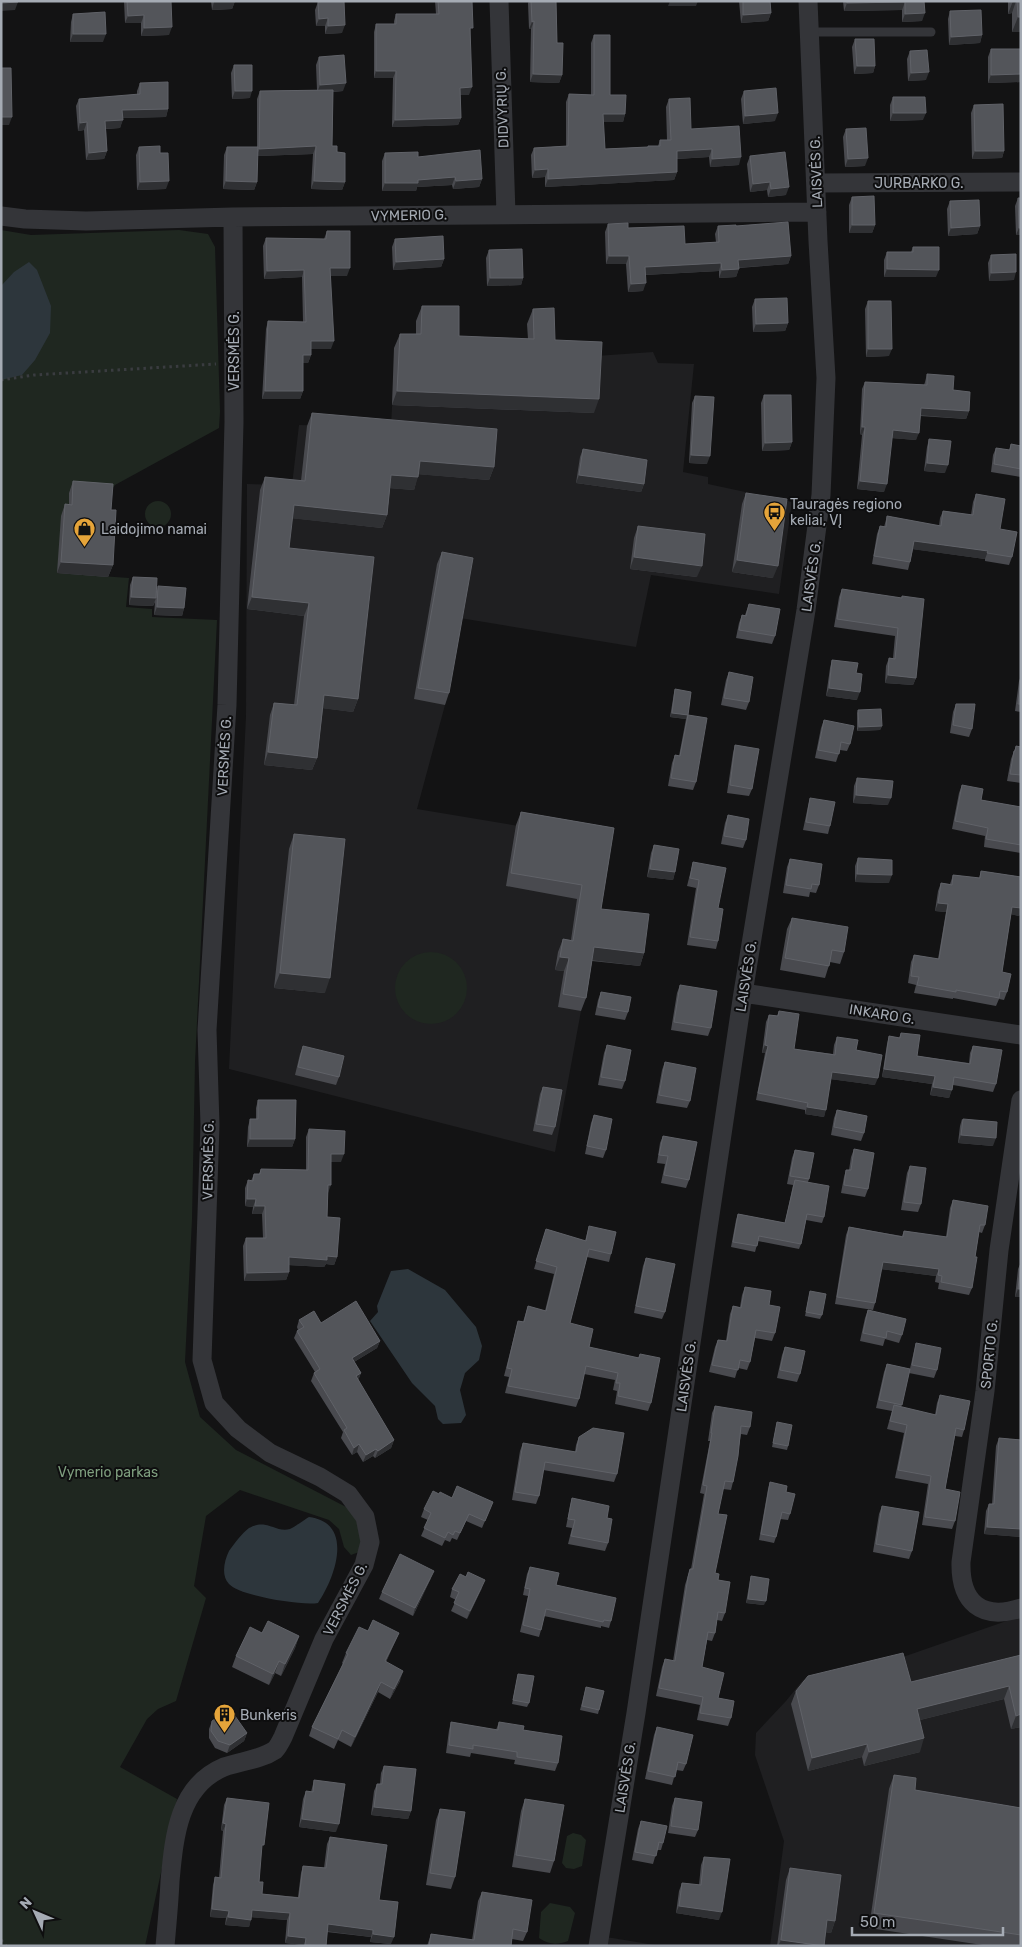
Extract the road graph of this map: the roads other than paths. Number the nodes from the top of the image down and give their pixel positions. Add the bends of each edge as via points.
1 (499, 1) edge
2 (808, 1) edge
3 (810, 32) junction
4 (931, 32) dead end
5 (1021, 182) edge
6 (816, 183) junction
7 (818, 212) junction
8 (506, 214) junction
9 (1, 216) edge
10 (233, 217) junction
11 (743, 992) junction
12 (1021, 1035) edge
13 (1021, 1100) edge
14 (1021, 1608) edge
15 (165, 1946) edge
16 (598, 1946) edge

1 - 8 street, DIDVYRIŲ G.
2 - 3 street, LAISVĖS G.
3 - 4 lane
3 - 6 street, LAISVĖS G.
5 - 6 street, JURBARKO G.
6 - 7 street, LAISVĖS G.
7 - 8 street, VYMERIO G.
7 - 11 street, LAISVĖS G. via 826,378 821,495 806,610
8 - 10 street, VYMERIO G.
9 - 10 street, VYMERIO G. via 86,221
10 - 15 street, VERSMĖS G. via 234,422 227,705 208,1030 210,1125 202,1360 214,1403 238,1429 270,1453 348,1494 365,1517 370,1542 364,1565 324,1639 276,1749 208,1776 194,1790 180,1814 174,1841
11 - 12 street, INKARO G.
11 - 16 street, LAISVĖS G.
13 - 14 street, SPORTO G. via 961,1562 961,1580 974,1604 992,1613

